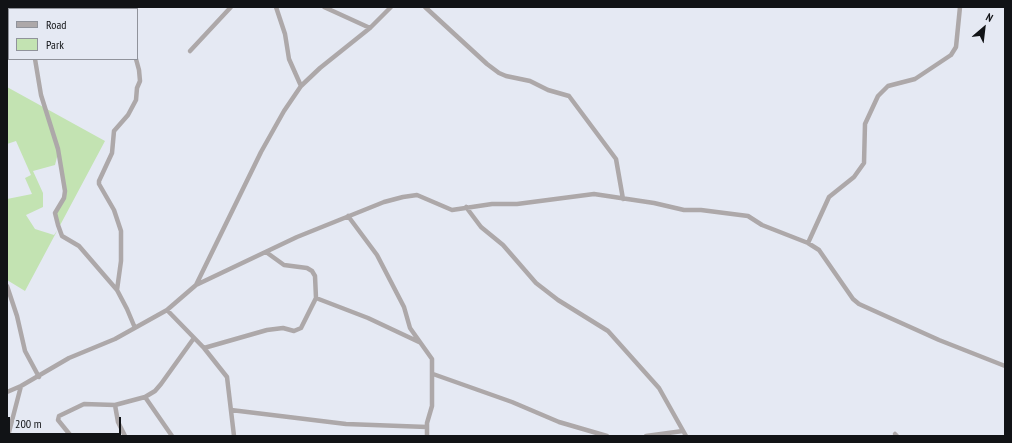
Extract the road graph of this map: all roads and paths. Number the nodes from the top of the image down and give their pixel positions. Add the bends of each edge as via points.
1 (231, 7) edge
2 (276, 7) edge
3 (324, 7) edge
4 (391, 7) edge
5 (425, 7) edge
6 (960, 7) edge
7 (370, 28) junction
8 (190, 51) dead end
9 (35, 60) edge
10 (136, 60) edge
11 (300, 86) junction
12 (623, 200) junction
13 (466, 207) junction
14 (348, 216) junction
15 (808, 243) junction
16 (266, 252) junction
17 (196, 285) junction
18 (7, 286) edge
19 (117, 290) junction
20 (316, 298) junction
21 (167, 310) junction
22 (135, 328) junction
23 (194, 338) junction
24 (420, 342) junction
25 (204, 348) junction
26 (1005, 366) edge
27 (433, 374) junction
28 (38, 377) junction
29 (21, 386) junction
30 (7, 392) edge
31 (145, 397) junction
32 (115, 405) junction
33 (231, 410) junction
34 (427, 427) junction
35 (683, 431) junction
36 (8, 436) edge
37 (71, 436) edge
38 (125, 436) edge
39 (172, 436) edge
40 (234, 436) edge
41 (427, 436) edge
42 (607, 436) edge
43 (646, 436) edge
44 (686, 436) edge

1 - 8 street
2 - 11 street via 285,34 289,59
3 - 7 street
4 - 7 street
5 - 12 street via 502,75 528,80 548,90 569,96 616,159
6 - 15 street via 956,47 951,55 915,79 888,86 878,96 865,124 864,163 854,177 829,197
7 - 11 street
9 - 19 street via 58,149 65,191 56,213 58,225 62,236 78,246
10 - 19 street via 140,81 136,100 128,115 114,131 112,153 99,181 114,210 121,231 121,261
11 - 17 street via 261,152
12 - 13 street via 594,194 517,204
12 - 15 street via 654,203 684,210 748,216 762,225
13 - 14 street via 452,210 417,195 384,202
13 - 35 street via 481,227 503,245 536,283 608,331 659,388
14 - 16 street
14 - 24 street via 377,255 404,307 410,328
15 - 26 street via 819,250 852,299 859,304
16 - 17 street
16 - 20 street via 284,265 312,271 316,280
17 - 21 street
18 - 28 street via 25,351
19 - 22 street
20 - 24 street
20 - 25 street via 298,330 283,328 246,334
21 - 22 street
21 - 23 street
22 - 28 street via 69,358
23 - 25 street
23 - 31 street via 161,384
24 - 27 street via 432,359
25 - 33 street via 227,377
27 - 34 street via 432,406
27 - 42 street via 559,422
28 - 29 street
29 - 30 street
29 - 36 street
31 - 32 street
31 - 39 street
32 - 37 street via 84,404 59,416 58,420
32 - 38 street via 118,422
33 - 34 street via 346,424
33 - 40 street
34 - 41 street
35 - 43 street
35 - 44 street

